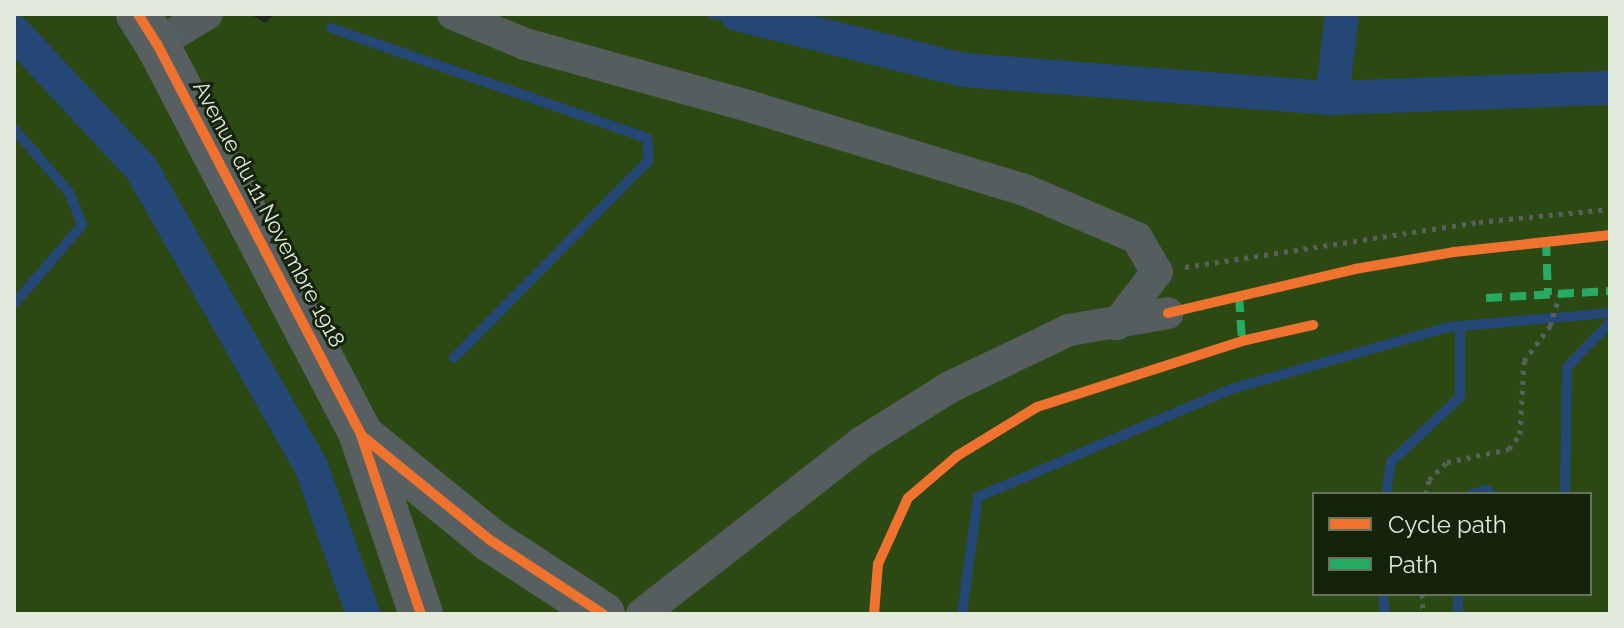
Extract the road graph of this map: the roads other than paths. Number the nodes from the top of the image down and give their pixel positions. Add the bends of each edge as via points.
1 (207, 14) edge
2 (453, 14) edge
3 (148, 29) edge
4 (1168, 313) dead end
5 (1117, 324) junction
6 (361, 435) junction
7 (421, 614) edge
8 (603, 614) edge
9 (642, 614) edge

1 - 3 street
2 - 5 street via 525,44 1025,190 1137,238 1157,272
3 - 6 main road, Avenue du 11 Novembre 1918
4 - 5 street
5 - 9 street via 1069,330 950,387 862,442
6 - 7 main road, Avenue du 11 Novembre 1918
6 - 8 main road, Avenue du 11 Novembre 1918 via 490,540

